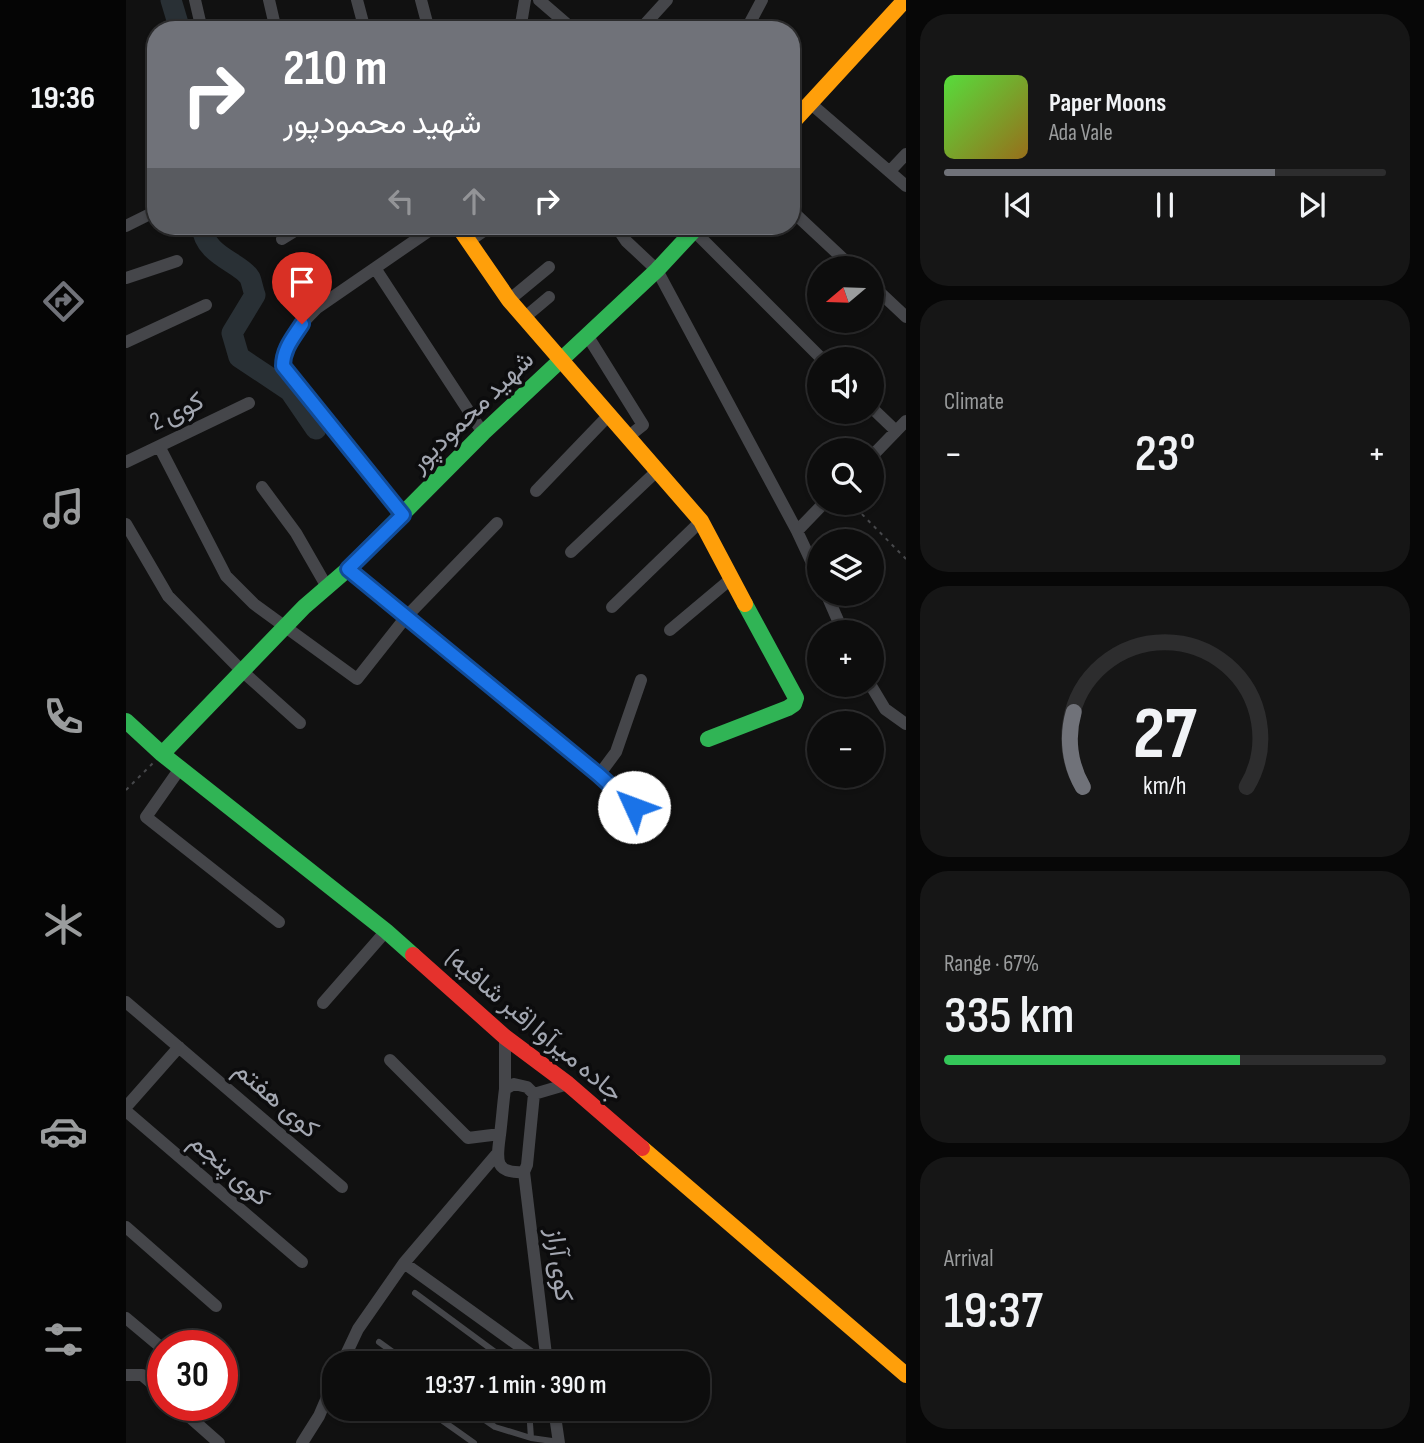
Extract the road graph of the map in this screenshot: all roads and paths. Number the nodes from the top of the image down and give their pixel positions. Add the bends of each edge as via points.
1 (195, 0) edge
2 (269, 0) edge
3 (357, 0) edge
4 (421, 0) edge
5 (525, 0) edge
6 (539, 0) edge
7 (667, 0) edge
8 (762, 0) edge
9 (905, 0) edge
10 (200, 21) edge
11 (274, 21) edge
12 (363, 21) edge
13 (427, 21) edge
14 (522, 21) edge
15 (563, 21) edge
16 (648, 21) edge
17 (751, 21) edge
18 (810, 103) junction
19 (800, 114) edge
20 (906, 154) edge
21 (890, 171) junction
22 (906, 186) edge
23 (147, 216) edge
24 (800, 218) edge
25 (126, 226) edge
26 (288, 235) edge
27 (423, 235) edge
28 (465, 235) edge
29 (478, 235) edge
30 (622, 235) edge
31 (687, 235) edge
32 (700, 235) edge
33 (282, 239) dead end
34 (470, 241) junction
35 (840, 256) edge
36 (177, 261) dead end
37 (549, 267) dead end
38 (375, 268) junction
39 (657, 270) junction
40 (126, 278) edge
41 (884, 296) edge
42 (549, 297) dead end
43 (509, 300) junction
44 (206, 305) dead end
45 (906, 317) edge
46 (524, 318) junction
47 (587, 335) junction
48 (126, 342) edge
49 (810, 347) edge
50 (562, 359) junction
51 (249, 403) dead end
52 (610, 414) junction
53 (884, 420) edge
54 (906, 421) edge
55 (896, 432) junction
56 (482, 433) junction
57 (629, 436) junction
58 (884, 444) edge
59 (159, 446) junction
60 (126, 463) edge
61 (658, 470) junction
62 (262, 487) dead end
63 (536, 491) dead end
64 (403, 515) junction
65 (812, 515) edge
66 (863, 515) edge
67 (701, 520) junction
68 (497, 523) dead end
69 (126, 524) edge
70 (797, 531) junction
71 (571, 552) dead end
72 (807, 552) edge
73 (906, 559) edge
74 (348, 569) junction
75 (732, 578) junction
76 (327, 587) junction
77 (612, 607) dead end
78 (406, 617) junction
79 (285, 627) junction
80 (670, 629) dead end
81 (242, 671) junction
82 (641, 680) dead end
83 (878, 697) edge
84 (126, 721) edge
85 (300, 723) dead end
86 (906, 724) edge
87 (708, 739) dead end
88 (162, 754) junction
89 (181, 767) junction
90 (599, 775) junction
91 (126, 790) edge
92 (634, 807) dead end
93 (279, 922) dead end
94 (386, 931) junction
95 (126, 1002) edge
96 (323, 1003) dead end
97 (505, 1037) junction
98 (179, 1047) junction
99 (390, 1060) dead end
100 (568, 1084) junction
101 (505, 1088) junction
102 (534, 1094) junction
103 (126, 1109) edge
104 (500, 1134) junction
105 (496, 1155) junction
106 (524, 1172) junction
107 (342, 1187) dead end
108 (126, 1227) edge
109 (302, 1262) dead end
110 (404, 1263) junction
111 (415, 1293) dead end
112 (216, 1306) dead end
113 (126, 1318) edge
114 (147, 1336) edge
115 (379, 1342) dead end
116 (348, 1351) edge
117 (391, 1351) edge
118 (494, 1351) edge
119 (528, 1351) edge
120 (544, 1351) edge
121 (126, 1375) edge
122 (906, 1375) edge
123 (147, 1379) edge
124 (322, 1409) edge
125 (195, 1421) edge
126 (443, 1421) edge
127 (486, 1421) edge
128 (529, 1421) edge
129 (556, 1421) edge
130 (531, 1438) junction
131 (219, 1443) edge
132 (302, 1443) edge
133 (474, 1443) edge
134 (559, 1443) edge

1 - 10 street
2 - 11 street
3 - 12 street
4 - 13 street
5 - 14 street
6 - 15 street
7 - 16 street
8 - 17 street
9 - 18 street
18 - 19 street
18 - 21 street
20 - 21 street
21 - 22 street
23 - 25 street
24 - 35 street
26 - 33 street
27 - 38 street
28 - 34 street
29 - 34 street
30 - 39 street
31 - 39 street, شهید محمودپور
32 - 49 street
34 - 43 street
36 - 40 street
37 - 43 street
38 - 56 street
38 - 64 street via 302,324 283,355 283,366
39 - 47 street, شهید محمودپور
39 - 70 street
41 - 45 street
42 - 46 street
43 - 46 street
44 - 48 street
46 - 50 street
47 - 50 street, شهید محمودپور
47 - 57 street via 643,425
50 - 52 street
50 - 56 street, شهید محمودپور
51 - 59 street, کوی 2
52 - 57 street
52 - 63 street
53 - 55 street
54 - 55 street
55 - 58 street
56 - 64 street, شهید محمودپور
57 - 61 street
59 - 60 street, کوی 2
59 - 79 street via 226,576
61 - 67 street
61 - 71 street
62 - 76 street
64 - 74 street, شهید محمودپور
65 - 70 street
66 - 73 path
67 - 75 street
67 - 77 street
68 - 78 street
69 - 81 street via 168,596
70 - 72 street
74 - 76 street, شهید محمودپور
74 - 78 street
75 - 80 street
75 - 87 street via 796,698 788,708
76 - 79 street, شهید محمودپور
78 - 79 street via 357,679
78 - 90 street
79 - 81 street, شهید محمودپور
81 - 85 street
81 - 88 street, شهید محمودپور
82 - 90 street via 616,752
83 - 86 street via 885,709
84 - 88 street, جاده میرآوا (قبر شافیه)
88 - 89 street, جاده میرآوا (قبر شافیه)
88 - 91 path
89 - 93 street via 146,817
89 - 94 street, جاده میرآوا (قبر شافیه)
90 - 92 street
94 - 96 street
94 - 97 street, جاده میرآوا (قبر شافیه)
95 - 98 street, کوی هفتم
97 - 100 street, جاده میرآوا (قبر شافیه)
97 - 101 street
98 - 103 street
98 - 107 street, کوی هفتم
99 - 104 street via 468,1138
100 - 102 street
100 - 122 street, جاده میرآوا (قبر شافیه)
101 - 102 street via 514,1084
101 - 104 street
102 - 106 street, کوی آراز
103 - 109 street, کوی پنجم
104 - 105 street
105 - 106 street via 501,1167 511,1173
105 - 110 street
106 - 120 street, کوی آراز
108 - 112 street
110 - 116 street
110 - 119 street
111 - 118 lane
113 - 114 street
115 - 117 lane
121 - 123 street
124 - 132 street
125 - 131 street
126 - 133 lane
127 - 130 lane
128 - 130 lane
129 - 134 street
130 - 134 lane

